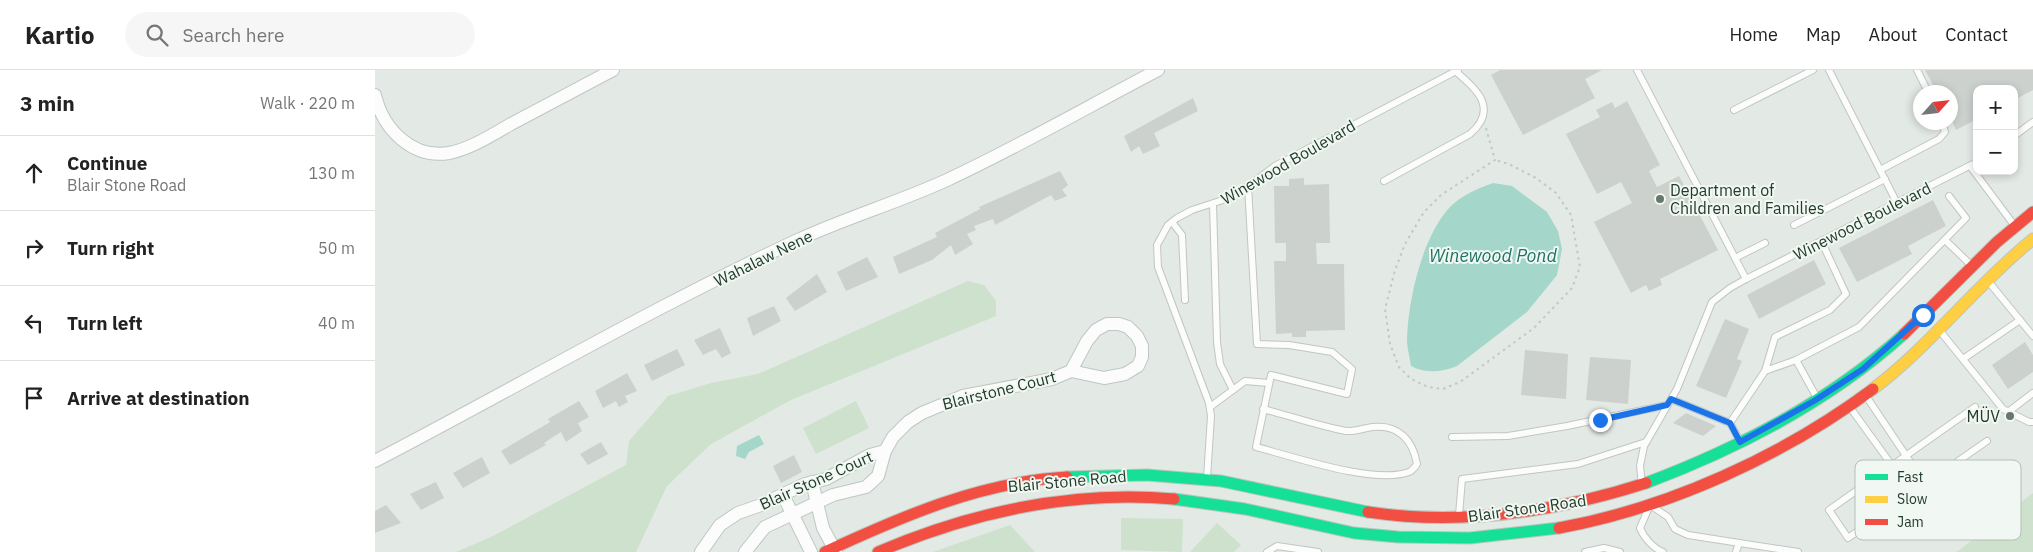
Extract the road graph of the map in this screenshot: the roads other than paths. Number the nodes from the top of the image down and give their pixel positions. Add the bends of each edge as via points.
1 (613, 70) edge
2 (1159, 70) edge
3 (1637, 70) edge
4 (1813, 70) edge
5 (1829, 70) edge
6 (1917, 70) edge
7 (1456, 71) edge
8 (1924, 85) edge
9 (375, 95) edge
10 (1734, 110) dead end
11 (2033, 122) edge
12 (1944, 130) edge
13 (2018, 133) edge
14 (1973, 164) edge
15 (1970, 166) junction
16 (1880, 170) junction
17 (1885, 179) junction
18 (1384, 181) dead end
19 (1249, 186) junction
20 (1949, 196) dead end
21 (1897, 203) junction
22 (1213, 204) junction
23 (2033, 212) edge
24 (1172, 222) junction
25 (1794, 225) dead end
26 (2014, 226) junction
27 (1945, 240) junction
28 (1765, 243) dead end
29 (2031, 244) edge
30 (1825, 249) dead end
31 (1735, 258) junction
32 (1971, 265) junction
33 (1746, 279) junction
34 (1987, 280) junction
35 (1185, 300) dead end
36 (2020, 320) junction
37 (1939, 330) junction
38 (2033, 336) edge
39 (1963, 359) junction
40 (1796, 360) junction
41 (1071, 371) junction
42 (1765, 371) junction
43 (1269, 383) junction
44 (1233, 390) junction
45 (1865, 393) junction
46 (2033, 393) edge
47 (1671, 399) junction
48 (1818, 399) junction
49 (1667, 405) junction
50 (1849, 405) junction
51 (1210, 406) junction
52 (1975, 407) dead end
53 (1263, 409) junction
54 (2008, 412) junction
55 (1830, 418) junction
56 (2033, 422) edge
57 (1730, 423) junction
58 (1452, 437) dead end
59 (1987, 441) dead end
60 (1645, 442) junction
61 (1740, 442) junction
62 (885, 451) junction
63 (1906, 456) junction
64 (1888, 460) edge
65 (1900, 460) edge
66 (1909, 460) edge
67 (1960, 460) edge
68 (375, 462) edge
69 (1207, 479) junction
70 (812, 482) junction
71 (1642, 484) junction
72 (1855, 491) edge
73 (783, 495) junction
74 (1206, 502) junction
75 (817, 503) junction
76 (1650, 506) junction
77 (793, 513) junction
78 (1458, 517) junction
79 (1855, 533) edge
80 (1457, 539) junction
81 (1739, 543) junction
82 (832, 551) edge
83 (701, 552) edge
84 (745, 552) edge
85 (811, 552) edge
86 (878, 552) edge
87 (1267, 552) edge
88 (1318, 552) edge
89 (1585, 552) edge
90 (1620, 552) edge
91 (1663, 552) edge
92 (1736, 552) edge
93 (1798, 552) edge

1 - 9 street via 464,148 438,154 410,146 391,130
2 - 68 street, Wahalaw Nene via 951,178 816,232 736,270 537,373
3 - 31 lane
4 - 10 lane
5 - 16 lane
6 - 8 lane
7 - 18 lane via 1483,99 1479,126
7 - 19 lane, Winewood Boulevard via 1292,156
11 - 13 lane
12 - 16 lane via 1939,139
14 - 15 lane, Winewood Boulevard
15 - 21 lane, Winewood Boulevard
15 - 26 lane
16 - 17 lane
17 - 21 lane
17 - 25 lane
19 - 22 lane, Winewood Boulevard via 1235,196
19 - 43 lane via 1257,344 1332,352 1352,369 1347,394 1271,375
20 - 27 lane via 1966,218
21 - 33 lane, Winewood Boulevard
22 - 24 lane, Winewood Boulevard via 1192,210
22 - 44 lane via 1217,342 1220,364
23 - 26 main road, Blair Stone Road
24 - 35 lane via 1182,235
24 - 51 lane, Winewood Boulevard via 1157,245 1158,267
26 - 29 main road
26 - 32 main road, Blair Stone Road
27 - 32 lane
27 - 40 lane via 1859,328
28 - 31 lane
29 - 34 main road, Blair Stone Road
30 - 42 lane via 1846,294 1830,310 1775,337
31 - 33 lane
32 - 48 main road, Blair Stone Road via 1898,339 1863,369
33 - 47 lane, Winewood Boulevard via 1712,302
34 - 36 lane
34 - 37 main road, Blair Stone Road
36 - 38 lane
36 - 39 lane
37 - 39 lane
37 - 45 main road, Blair Stone Road via 1899,368
39 - 54 lane
40 - 42 lane
40 - 48 lane
41 - 41 street, Blairstone Court via 1087,341 1107,324 1129,328 1142,346 1138,366 1125,374 1103,378
41 - 62 street, Blairstone Court via 1052,379 942,403 908,422
42 - 57 lane
43 - 44 lane via 1245,381
43 - 53 lane
44 - 51 lane
45 - 50 main road, Blair Stone Road
45 - 63 lane
46 - 54 lane
47 - 49 lane, Winewood Boulevard
47 - 57 lane
48 - 55 main road
48 - 61 main road, Blair Stone Road
49 - 58 lane via 1508,436
49 - 60 lane, Winewood Boulevard
50 - 55 main road, Blair Stone Road
50 - 64 lane
51 - 69 lane, Winewood Boulevard
52 - 63 lane
53 - 53 lane via 1256,447 1353,472 1392,475 1410,472 1417,464 1414,449 1405,435 1375,426 1348,431
54 - 56 lane
55 - 76 main road, Blair Stone Road via 1758,458
57 - 61 lane
59 - 67 lane
60 - 71 lane, Winewood Boulevard via 1640,466
60 - 78 lane via 1578,464 1462,480
61 - 71 main road, Blair Stone Road via 1680,471
62 - 70 street, Blair Stone Court via 870,455 826,479
62 - 75 street, Blair Stone Court via 878,476 866,487
63 - 65 lane
63 - 66 lane
69 - 74 main road
69 - 78 main road, Blair Stone Road via 1348,509
69 - 82 main road, Blair Stone Road via 1090,476 980,490 889,523
70 - 73 street, Blair Stone Court
70 - 75 street
71 - 76 main road
71 - 78 main road, Blair Stone Road via 1563,506 1511,514
72 - 79 lane via 1829,510 1848,538
73 - 77 street
73 - 83 street, Blair Stone Court via 738,513 721,525
74 - 80 main road, Blair Stone Road via 1357,533
74 - 86 main road, Blair Stone Road via 1154,498 1065,500 975,515
75 - 77 street, Blair Stone Court
75 - 82 street
76 - 80 main road, Blair Stone Road via 1579,525 1520,535
76 - 81 lane via 1668,517 1675,529 1687,535
76 - 91 lane via 1640,528 1657,550
77 - 84 street, Blair Stone Court via 765,527
77 - 85 street
78 - 80 main road
81 - 92 lane
81 - 93 lane
87 - 88 lane via 1277,546
89 - 90 lane via 1604,548

